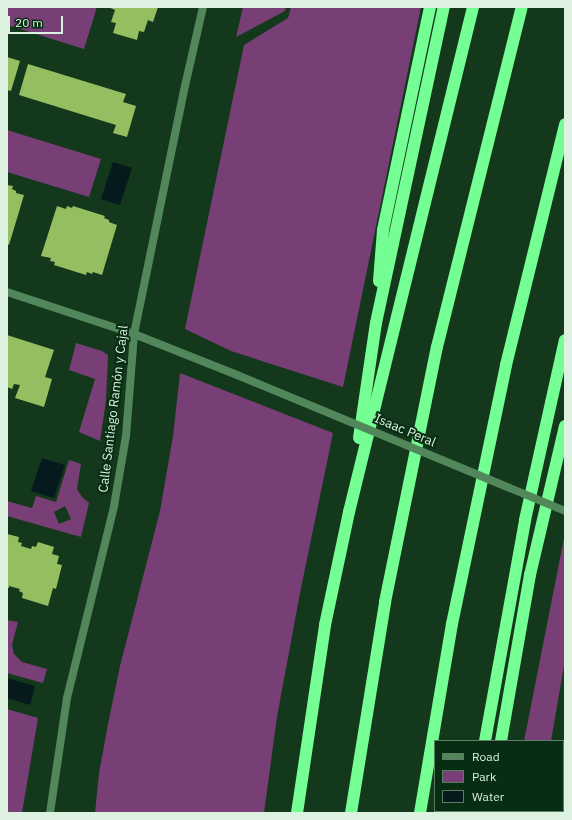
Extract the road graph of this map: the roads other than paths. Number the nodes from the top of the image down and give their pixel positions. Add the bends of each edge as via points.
1 (203, 7) edge
2 (430, 7) edge
3 (444, 7) edge
4 (473, 7) edge
5 (522, 7) edge
6 (565, 124) edge
7 (7, 292) edge
8 (376, 323) junction
9 (134, 334) junction
10 (565, 340) edge
11 (565, 426) edge
12 (565, 510) edge
13 (349, 512) junction
14 (485, 740) edge
15 (501, 740) edge
16 (50, 813) edge
17 (297, 813) edge
18 (351, 813) edge
19 (420, 813) edge

1 - 9 street, Calle Santiago Ramón y Cajal
2 - 8 highway via 382,230
3 - 8 highway
4 - 13 highway
5 - 18 highway via 437,347 385,602
6 - 19 highway via 506,365 452,624
7 - 9 street, Isaac Peral
8 - 13 highway
9 - 12 street, Isaac Peral, bridge
9 - 16 street, Calle Santiago Ramón y Cajal via 126,436 114,506 67,698
10 - 14 highway via 525,520
11 - 15 highway via 530,575
13 - 17 highway via 325,624

